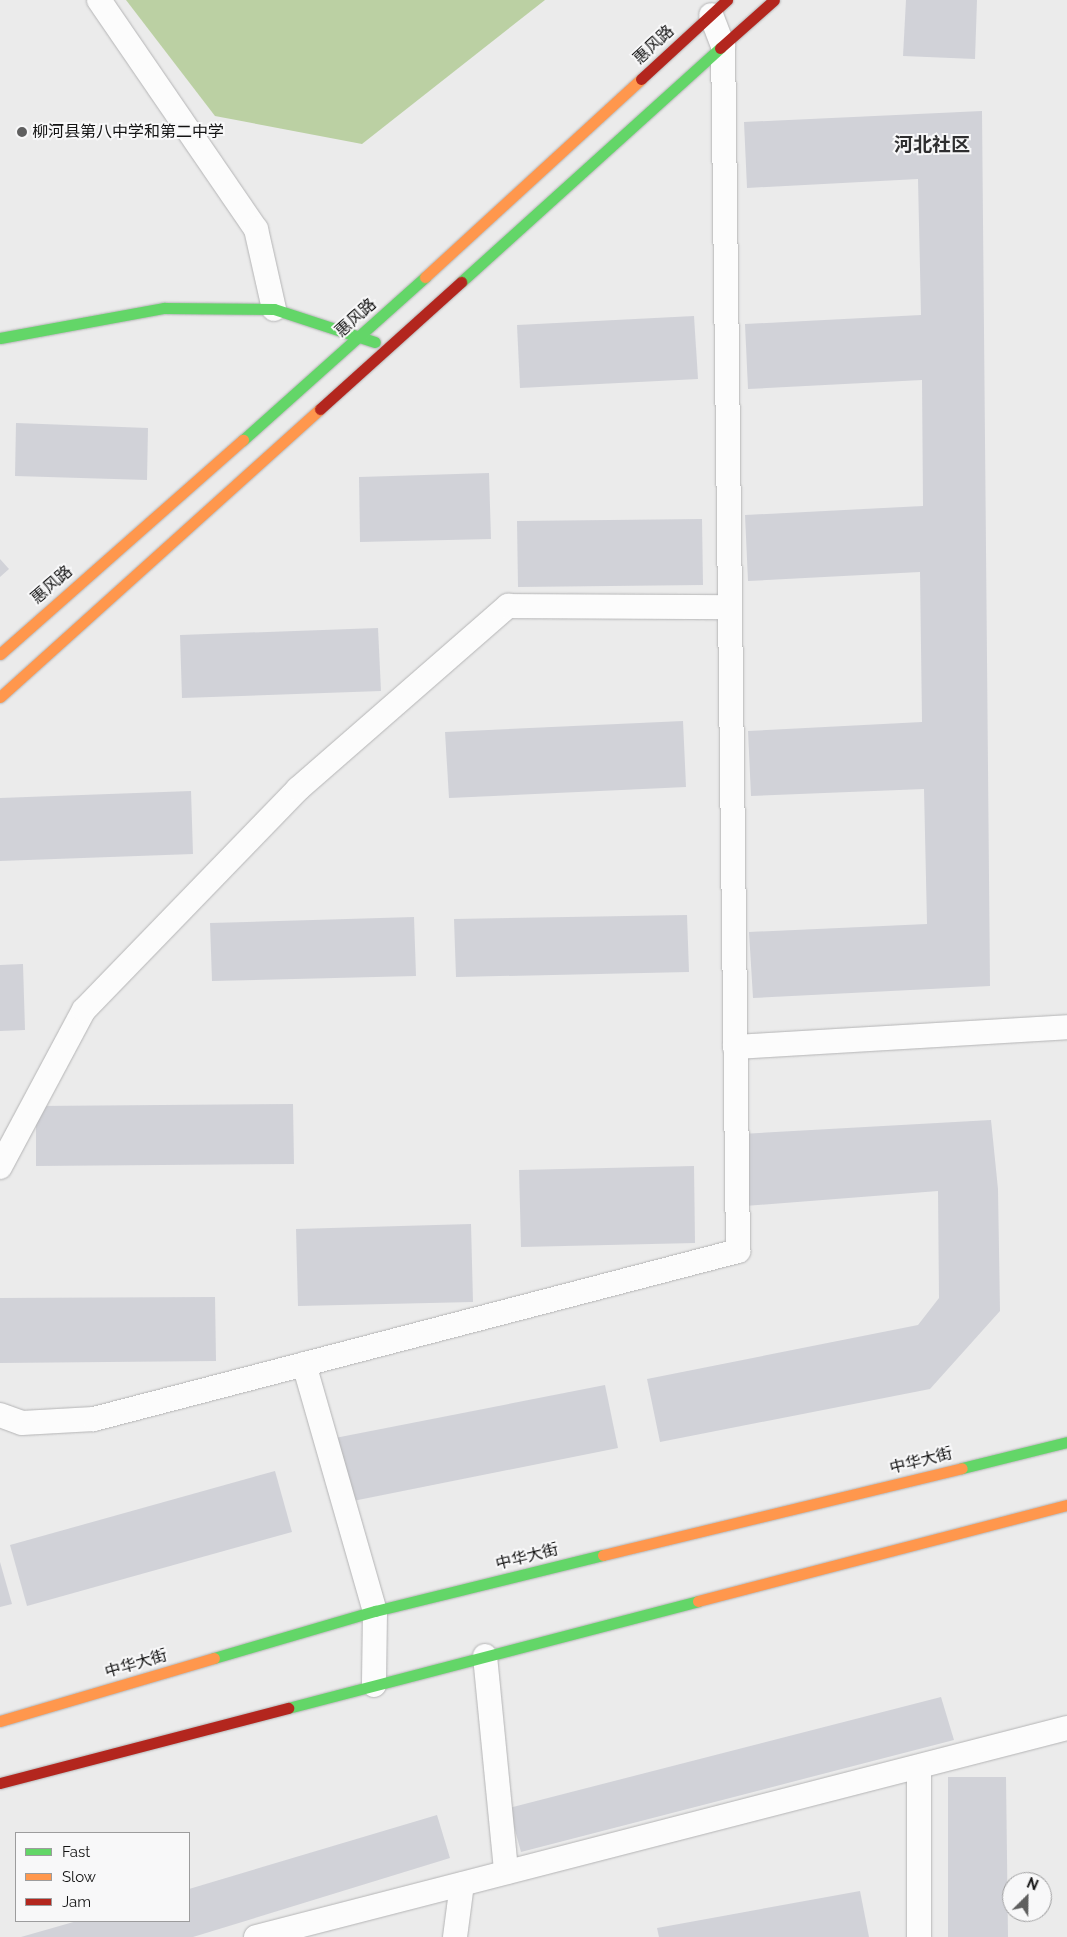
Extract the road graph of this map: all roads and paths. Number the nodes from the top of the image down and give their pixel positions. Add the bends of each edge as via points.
1 (99, 0) edge
2 (774, 0) edge
3 (719, 7) edge
4 (723, 46) junction
5 (274, 309) junction
6 (0, 338) edge
7 (359, 338) junction
8 (386, 346) junction
9 (728, 607) junction
10 (0, 654) edge
11 (0, 697) edge
12 (1067, 1027) edge
13 (735, 1048) junction
14 (0, 1168) edge
15 (304, 1364) junction
16 (0, 1415) edge
17 (1067, 1442) edge
18 (1067, 1505) edge
19 (375, 1611) junction
20 (485, 1656) junction
21 (374, 1685) junction
22 (0, 1721) edge
23 (1067, 1728) edge
24 (919, 1767) junction
25 (0, 1783) edge
26 (506, 1872) junction
27 (462, 1884) junction
28 (256, 1937) edge
29 (455, 1937) edge
30 (919, 1937) edge

1 - 5 street via 256,229
2 - 4 street
3 - 4 street
3 - 7 street, 惠风路
4 - 8 street
4 - 9 street
5 - 6 street via 164,308
5 - 7 street
7 - 8 street
7 - 10 street, 惠风路
8 - 11 street
9 - 13 street
9 - 14 street via 508,606 298,789 84,1010
12 - 13 street
13 - 15 street via 738,1251
15 - 16 street via 94,1419 22,1423
15 - 19 street
17 - 19 street, 中华大街
18 - 20 street
19 - 21 street
19 - 22 street, 中华大街
20 - 21 street
20 - 26 street
21 - 25 street
23 - 24 street
24 - 26 street
24 - 30 street
26 - 27 street
27 - 28 street
27 - 29 street

